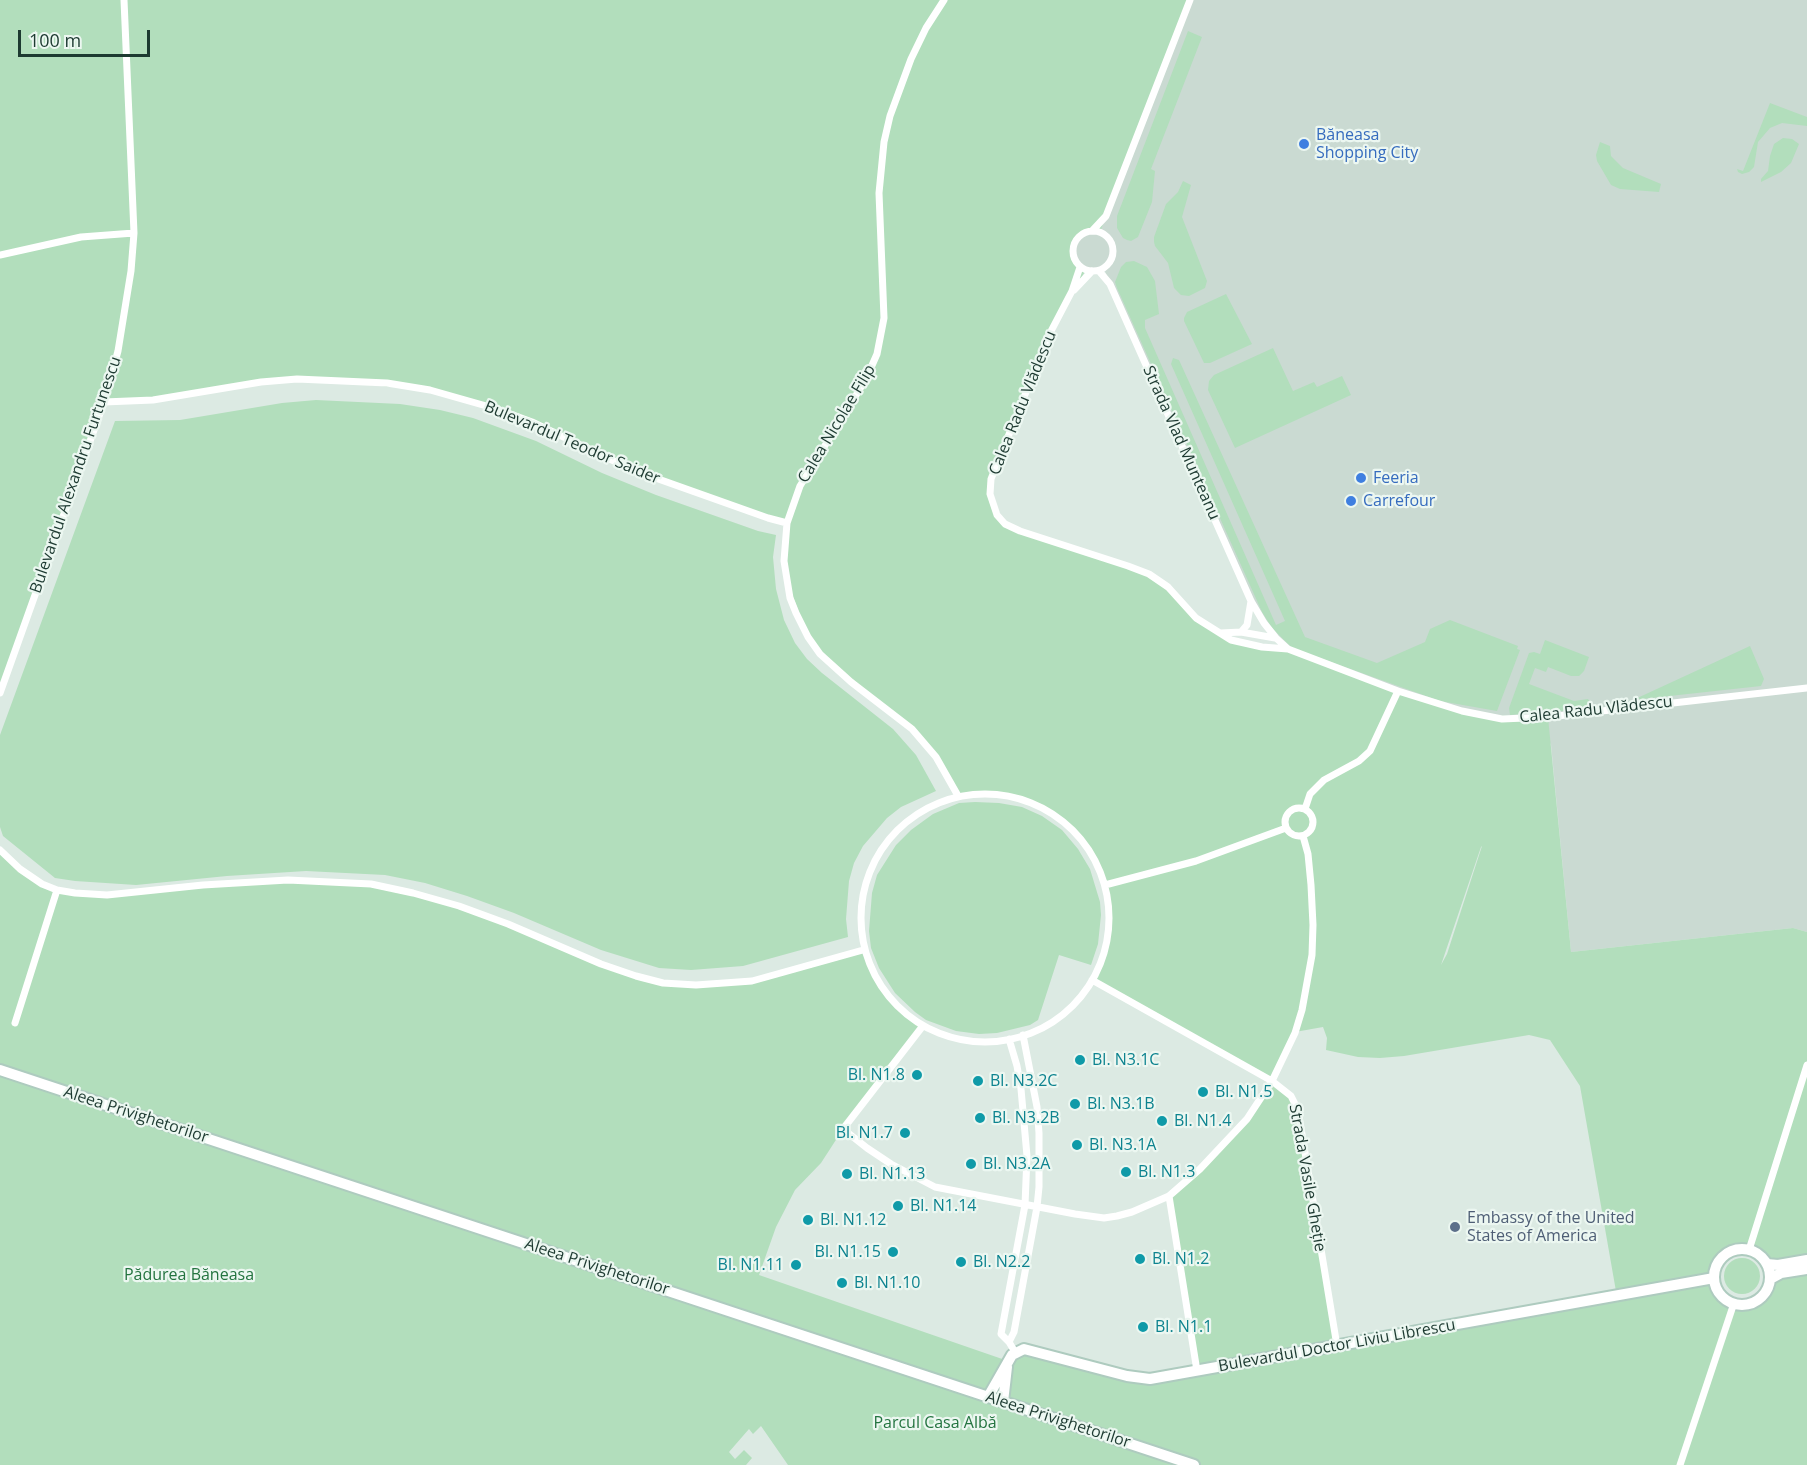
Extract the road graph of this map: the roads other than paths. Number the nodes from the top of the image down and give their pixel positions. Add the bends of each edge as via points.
1 (124, 0) edge
2 (944, 0) edge
3 (1190, 0) edge
4 (1106, 216) junction
5 (1092, 231) junction
6 (134, 233) junction
7 (1108, 236) junction
8 (0, 255) edge
9 (1108, 265) junction
10 (1080, 267) junction
11 (1096, 271) junction
12 (1110, 284) junction
13 (1072, 291) junction
14 (104, 402) junction
15 (787, 522) junction
16 (1251, 601) junction
17 (1263, 623) junction
18 (1218, 632) junction
19 (1241, 632) junction
20 (1260, 634) junction
21 (1276, 638) junction
22 (1244, 644) junction
23 (1288, 649) junction
24 (1807, 688) edge
25 (1398, 691) junction
26 (0, 693) edge
27 (957, 794) junction
28 (1305, 809) junction
29 (1286, 828) junction
30 (1303, 836) junction
31 (0, 850) edge
32 (1105, 885) junction
33 (57, 890) junction
34 (863, 950) junction
35 (1092, 980) junction
36 (15, 1023) dead end
37 (922, 1027) junction
38 (1023, 1035) junction
39 (1009, 1039) junction
40 (1807, 1065) edge
41 (0, 1070) edge
42 (1272, 1081) junction
43 (1169, 1196) junction
44 (1024, 1205) junction
45 (1037, 1207) junction
46 (1749, 1250) junction
47 (1807, 1260) edge
48 (1767, 1264) junction
49 (1807, 1269) edge
50 (1714, 1278) junction
51 (1770, 1279) junction
52 (1734, 1303) junction
53 (1337, 1346) junction
54 (1011, 1352) junction
55 (1197, 1371) junction
56 (988, 1397) junction
57 (1003, 1402) junction
58 (1194, 1465) edge
59 (1680, 1465) edge

1 - 6 street, Bulevardul Alexandru Furtunescu
2 - 15 street, Calea Nicolae Filip via 911,58 884,142 879,193 884,318 877,354 854,399 807,471
3 - 4 street
4 - 5 street
4 - 7 street
5 - 7 street
5 - 10 street via 1081,235 1074,244 1074,256
6 - 8 street via 81,237
6 - 14 street, Bulevardul Alexandru Furtunescu via 120,340
7 - 9 street via 1114,253
9 - 11 street
9 - 12 street, Strada Vlad Munteanu
10 - 11 street
10 - 13 street, Calea Radu Vlădescu
11 - 12 street, Strada Vlad Munteanu
11 - 13 street, Calea Radu Vlădescu
12 - 16 street, Strada Vlad Munteanu
13 - 18 street, Calea Radu Vlădescu via 1049,335 991,479 990,494 996,515 1020,531 1149,574 1168,587 1196,618
14 - 15 street, Bulevardul Teodor Saider via 153,400 297,379 387,383 430,390 497,409 633,470
14 - 26 street, Bulevardul Alexandru Furtunescu
15 - 27 street, Calea Nicolae Filip via 787,580 795,613 808,637 836,669 919,736
16 - 17 street, Calea Radu Vlădescu
16 - 19 street via 1247,625
17 - 20 street
17 - 21 street, Calea Radu Vlădescu
18 - 19 street, Calea Radu Vlădescu
18 - 22 street, Calea Radu Vlădescu
19 - 20 street, Calea Radu Vlădescu
20 - 21 street, Calea Radu Vlădescu
20 - 22 street
21 - 23 street, Calea Radu Vlădescu
22 - 23 street, Calea Radu Vlădescu
23 - 25 street, Calea Radu Vlădescu
24 - 25 street, Calea Radu Vlădescu via 1524,719 1462,711
25 - 28 street via 1370,751 1324,780 1310,794
27 - 32 street via 1000,794 1046,808 1085,843
27 - 34 street via 905,823 879,854 864,891
28 - 29 street via 1295,808 1287,813
28 - 30 street via 1313,822
29 - 30 street via 1294,836
29 - 32 street via 1196,861
30 - 42 street via 1311,885 1312,955 1302,1010
31 - 33 street via 20,869
32 - 35 street via 1105,945
33 - 34 street via 107,895 288,880 371,884 459,906 636,976 696,986 752,981
33 - 36 street
34 - 37 street via 889,998
35 - 38 street via 1065,1011
35 - 42 street, Strada Vasile Gheție
37 - 39 street via 954,1038
37 - 44 street via 843,1129 891,1164 935,1187
38 - 39 street
38 - 45 street via 1037,1107
39 - 44 street via 1025,1111
40 - 46 street
41 - 56 street, Aleea Privighetorilor
42 - 43 street via 1247,1119
42 - 53 street, Strada Vasile Gheție via 1291,1096 1298,1110
43 - 45 street via 1132,1212 1104,1218
43 - 55 street
44 - 45 street
44 - 54 street via 1001,1334
45 - 54 street
46 - 48 street
46 - 50 street via 1738,1249 1724,1256
47 - 48 street
48 - 51 street
49 - 51 street
50 - 52 street via 1718,1291
50 - 53 street, Bulevardul Doctor Liviu Librescu
51 - 52 street via 1758,1299 1749,1304
52 - 59 street
53 - 55 street, Bulevardul Doctor Liviu Librescu
54 - 55 street, Bulevardul Doctor Liviu Librescu via 1031,1349 1138,1378
54 - 56 street
54 - 57 street
56 - 57 street, Aleea Privighetorilor
57 - 58 street, Aleea Privighetorilor

